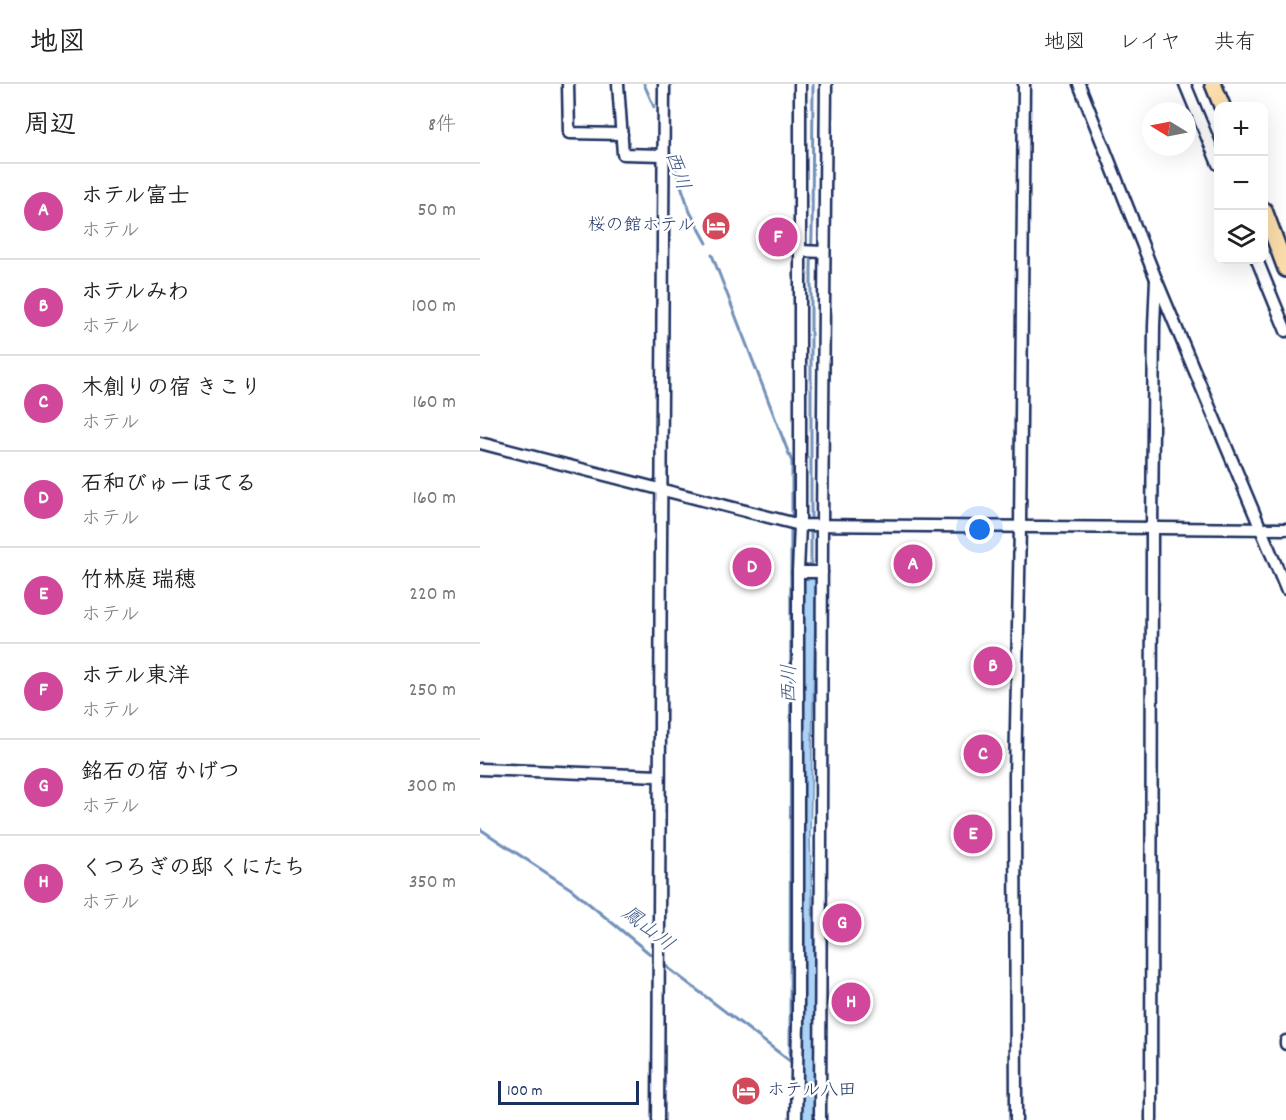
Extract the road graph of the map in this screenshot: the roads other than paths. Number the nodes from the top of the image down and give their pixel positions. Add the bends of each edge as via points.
1 (568, 84) edge
2 (618, 84) edge
3 (663, 84) edge
4 (800, 84) edge
5 (826, 84) edge
6 (1024, 84) edge
7 (1079, 84) edge
8 (1185, 84) edge
9 (1213, 84) edge
10 (1220, 102) edge
11 (622, 134) junction
12 (663, 155) junction
13 (1215, 156) edge
14 (1268, 223) edge
15 (799, 251) junction
16 (824, 252) junction
17 (1259, 264) edge
18 (1286, 269) edge
19 (1156, 279) junction
20 (1286, 331) edge
21 (480, 443) edge
22 (662, 490) junction
23 (799, 524) junction
24 (819, 525) junction
25 (1020, 527) junction
26 (1152, 528) junction
27 (1260, 528) junction
28 (1286, 529) edge
29 (800, 572) junction
30 (820, 572) junction
31 (1286, 589) edge
32 (480, 769) edge
33 (659, 776) junction
34 (658, 1120) edge
35 (796, 1120) edge
36 (820, 1120) edge
37 (1016, 1120) edge
38 (1151, 1120) edge

1 - 11 street via 569,134
2 - 11 street
3 - 12 street
4 - 15 street
5 - 16 street
6 - 25 street
7 - 19 street
8 - 13 street
9 - 10 highway
11 - 12 street via 623,154
12 - 22 street
14 - 18 highway
15 - 16 street
15 - 23 street
16 - 24 street
17 - 20 street
19 - 26 street
19 - 27 street
21 - 22 street
22 - 23 street
22 - 33 street
23 - 24 street
23 - 29 street
24 - 25 street
24 - 30 street
25 - 26 street
25 - 37 street via 1015,778
26 - 27 street
26 - 38 street
27 - 28 street
27 - 31 street
29 - 30 street
29 - 35 street
30 - 36 street
32 - 33 street
33 - 34 street

